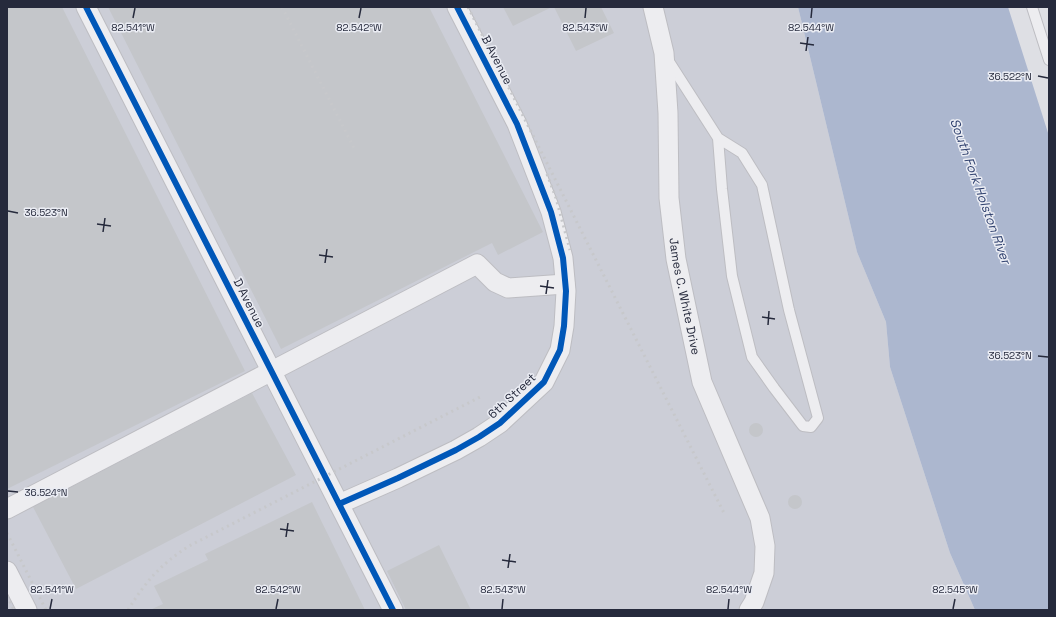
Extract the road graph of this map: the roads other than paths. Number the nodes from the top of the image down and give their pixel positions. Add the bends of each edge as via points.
1 (86, 7) edge
2 (457, 7) edge
3 (653, 7) edge
4 (1032, 7) edge
5 (664, 53) junction
6 (1049, 60) edge
7 (517, 124) joint
8 (718, 138) junction
9 (565, 284) junction
10 (271, 371) junction
11 (339, 504) junction
12 (7, 509) edge
13 (7, 571) edge
14 (27, 610) edge
15 (393, 610) edge
16 (749, 610) edge

1 - 10 street, D Avenue
2 - 7 street, B Avenue
3 - 5 street, James C. White Drive
4 - 6 lane
5 - 8 lane
5 - 16 street, James C. White Drive via 669,198 676,259 702,382 760,518 765,546 764,573
7 - 9 street, 6th Street via 551,212 563,258
8 - 8 lane via 732,276 752,357 803,426 811,427 818,418 789,310 762,185 742,153
9 - 10 street via 508,288 495,282 476,264
9 - 11 street, 6th Street via 564,326 560,350 544,382 500,423 479,437
10 - 11 street, D Avenue
10 - 12 street
11 - 15 street, D Avenue
13 - 14 street

